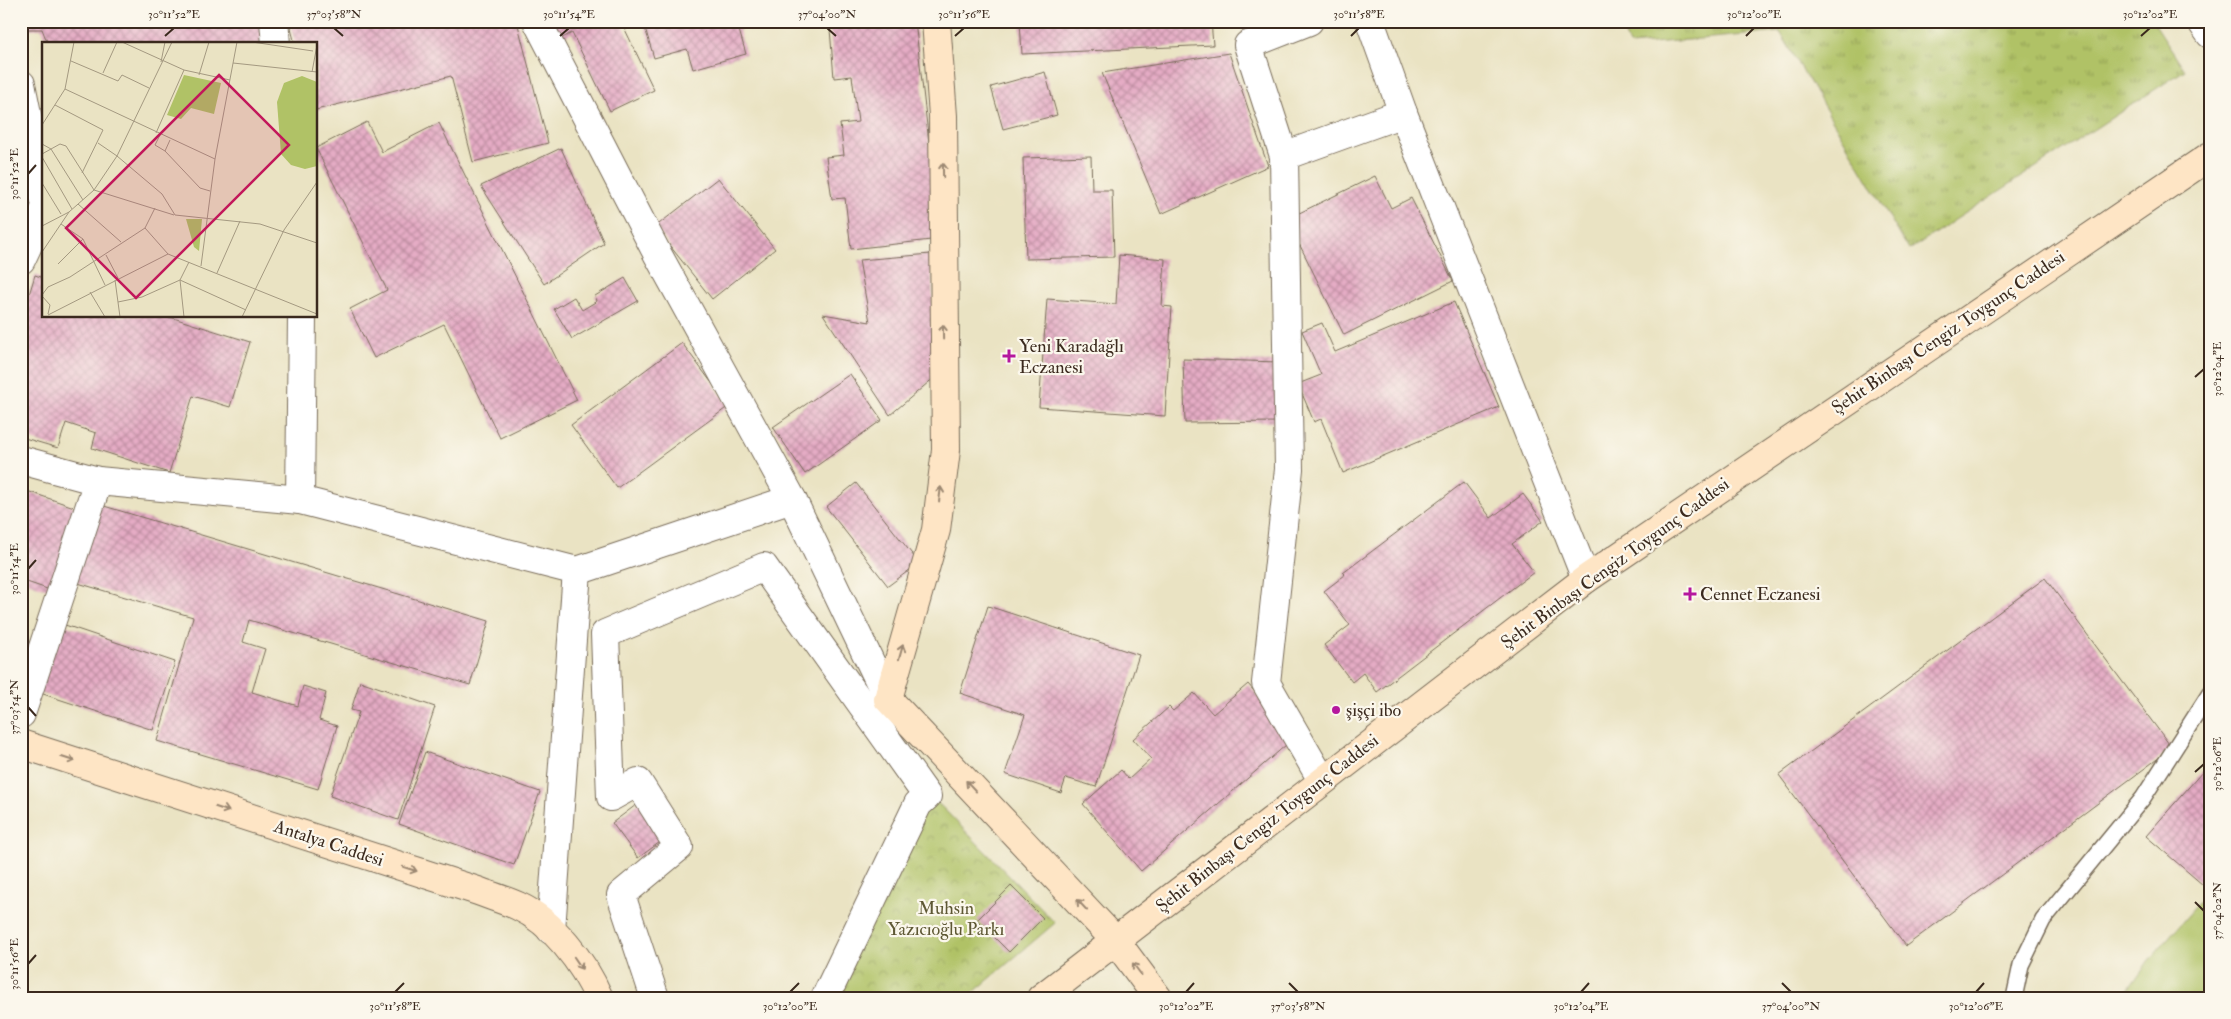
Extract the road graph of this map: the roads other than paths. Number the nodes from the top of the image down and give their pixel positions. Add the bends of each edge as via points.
1 (274, 21) edge
2 (536, 21) edge
3 (936, 21) edge
4 (1309, 21) edge
5 (1370, 21) edge
6 (2201, 21) edge
7 (2210, 34) edge
8 (276, 42) edge
9 (21, 84) edge
10 (1403, 113) junction
11 (1284, 156) junction
12 (2210, 156) edge
13 (42, 188) edge
14 (21, 207) edge
15 (42, 207) edge
16 (42, 215) edge
17 (21, 260) edge
18 (302, 318) edge
19 (21, 460) edge
20 (98, 481) junction
21 (792, 499) junction
22 (300, 500) junction
23 (577, 571) junction
24 (1586, 579) junction
25 (2210, 692) edge
26 (888, 699) junction
27 (21, 714) edge
28 (21, 744) edge
29 (1322, 780) junction
30 (551, 930) junction
31 (1115, 940) junction
32 (599, 998) edge
33 (655, 998) edge
34 (825, 998) edge
35 (1041, 998) edge
36 (1158, 998) edge
37 (2014, 998) edge

1 - 8 street
2 - 21 street via 658,255
26 -> 3 main road via 936,530 946,450 943,116
4 - 11 street via 1248,45
5 - 10 street
6 - 7 street
9 - 13 street
10 - 11 street
10 - 24 street
11 - 29 street via 1289,469 1266,682
12 - 24 main road, Şehit Binbaşı Cengiz Toygunç Caddesi
14 - 15 street
16 - 17 street
18 - 22 street
19 - 20 street
20 - 22 street
20 - 27 street
21 - 23 street
21 - 26 street
22 - 23 street
23 - 30 street
24 - 29 main road, Şehit Binbaşı Cengiz Toygunç Caddesi
25 - 37 lane via 2143,798 2043,920 2021,965
31 -> 26 main road
28 -> 30 main road, Antalya Caddesi via 478,891 520,907
29 - 31 main road, Şehit Binbaşı Cengiz Toygunç Caddesi
30 -> 32 main road, Antalya Caddesi via 576,960
31 - 35 main road, Şehit Binbaşı Cengiz Toygunç Caddesi
36 -> 31 main road
33 - 34 street via 621,895 679,848 638,782 611,797 605,634 764,566 927,796 918,804

